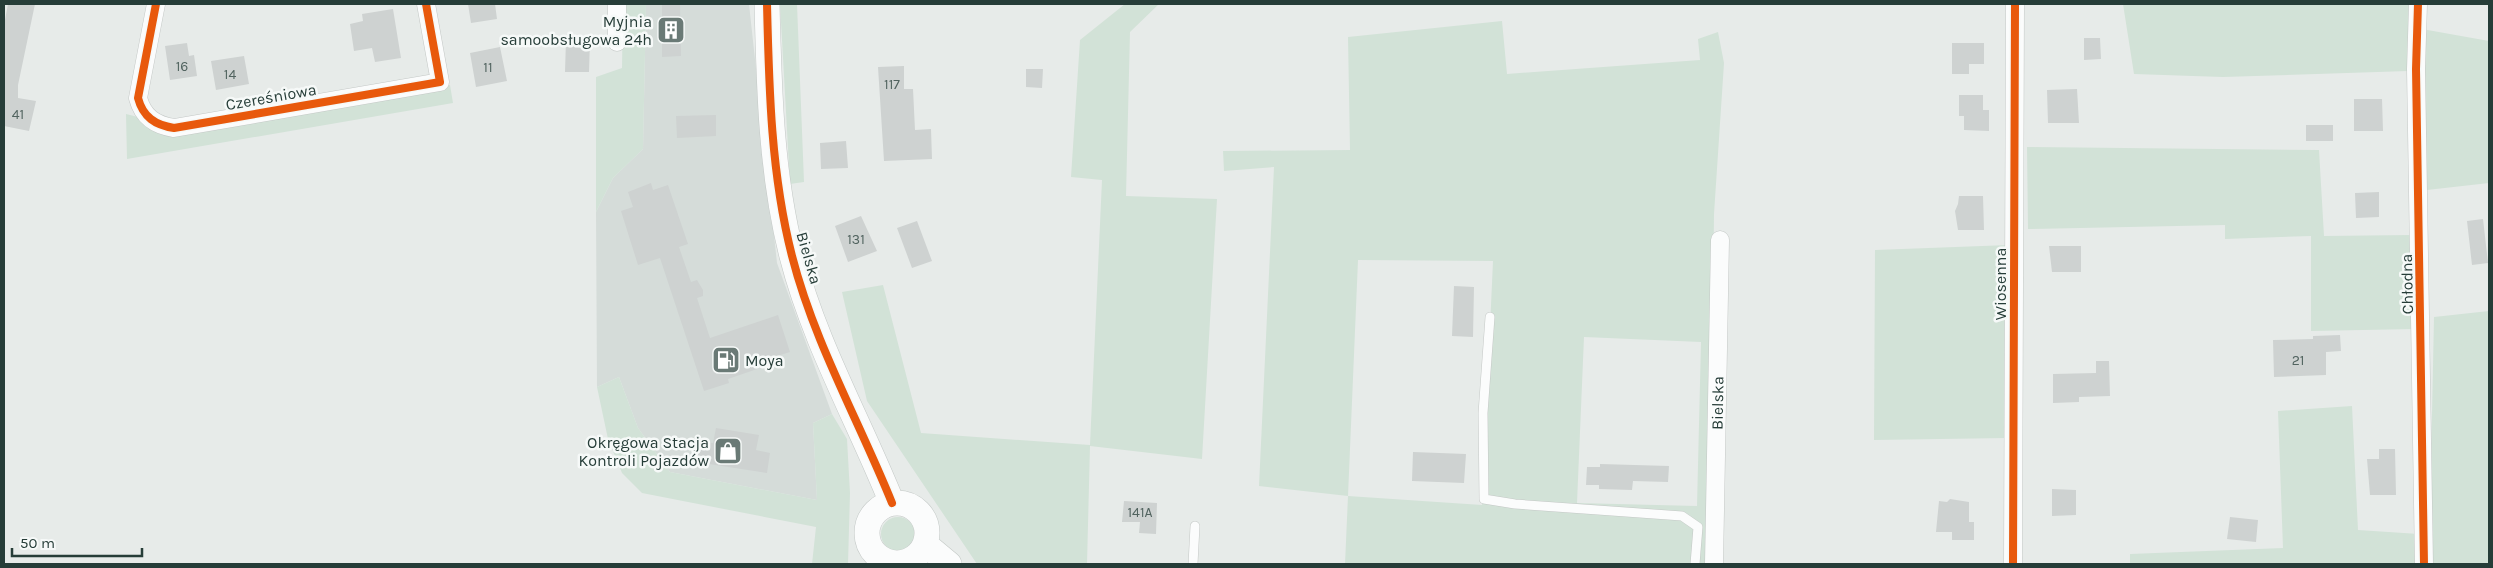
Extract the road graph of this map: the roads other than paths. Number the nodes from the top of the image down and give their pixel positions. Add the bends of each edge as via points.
1 (156, 4) edge
2 (426, 4) edge
3 (617, 4) edge
4 (766, 4) edge
5 (2015, 4) edge
6 (2418, 4) edge
7 (617, 42) dead end
8 (1720, 240) dead end
9 (1490, 317) dead end
10 (892, 503) junction
11 (1195, 526) dead end
12 (925, 544) junction
13 (877, 561) edge
14 (949, 564) edge
15 (1193, 564) edge
16 (1695, 564) edge
17 (1714, 564) edge
18 (2013, 564) edge
19 (2424, 564) edge

1 - 2 street, Czereśniowa via 138,98 141,110 149,119 161,126 174,128 440,82
3 - 7 street
4 - 10 street, Bielska via 774,164 792,257 813,319
5 - 18 street, Wiosenna
6 - 19 street, Chłodna via 2416,69
8 - 17 street, Bielska
9 - 16 lane via 1483,413 1484,499 1682,516 1698,527
10 - 12 street via 910,505 923,517 927,526
10 - 13 street via 874,512 868,526 867,541
11 - 15 lane
12 - 13 street via 921,552 906,562
12 - 14 street

